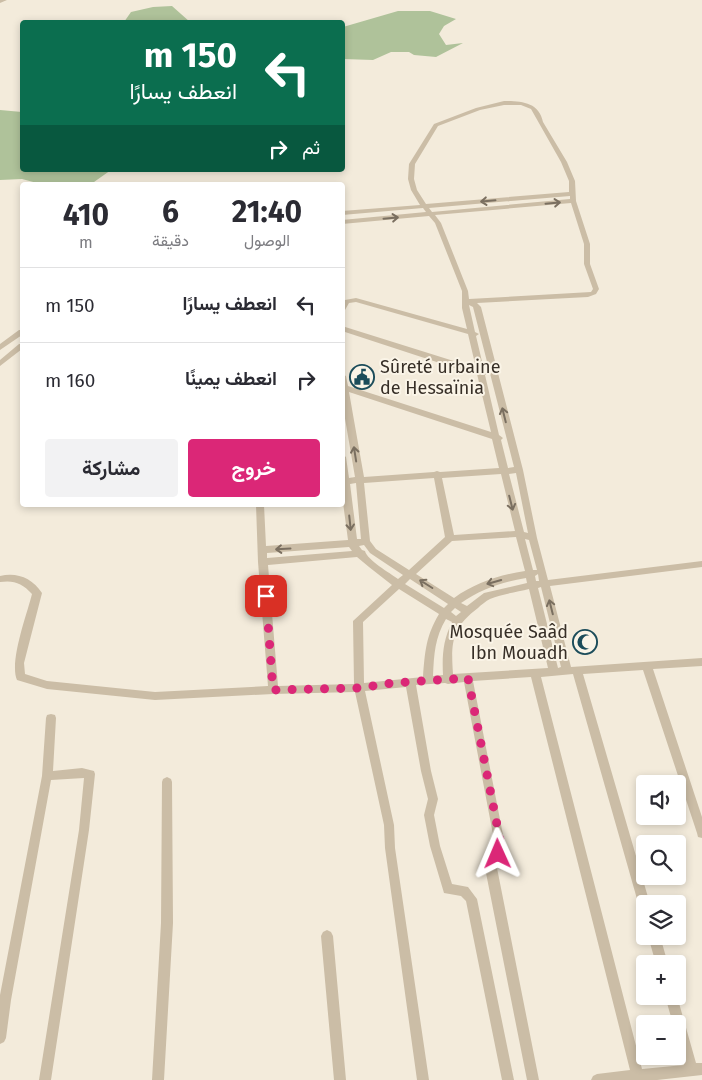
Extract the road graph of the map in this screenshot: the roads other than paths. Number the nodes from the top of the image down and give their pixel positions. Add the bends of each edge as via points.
1 (5, 0) edge
2 (0, 2) edge
3 (572, 198) junction
4 (425, 206) junction
5 (345, 213) edge
6 (432, 214) junction
7 (345, 222) edge
8 (466, 300) junction
9 (345, 304) edge
10 (345, 329) edge
11 (20, 333) edge
12 (472, 334) junction
13 (484, 334) junction
14 (0, 348) edge
15 (20, 348) edge
16 (0, 364) edge
17 (493, 372) junction
18 (481, 373) junction
19 (345, 388) edge
20 (345, 398) edge
21 (496, 438) junction
22 (510, 438) junction
23 (504, 470) junction
24 (519, 470) junction
25 (437, 474) junction
26 (345, 475) edge
27 (360, 480) junction
28 (346, 481) junction
29 (260, 507) edge
30 (519, 534) junction
31 (450, 538) junction
32 (533, 538) junction
33 (366, 542) junction
34 (353, 545) junction
35 (262, 550) junction
36 (373, 551) junction
37 (358, 554) junction
38 (262, 562) junction
39 (702, 564) edge
40 (542, 572) junction
41 (409, 574) junction
42 (529, 574) junction
43 (0, 578) edge
44 (399, 583) junction
45 (545, 583) junction
46 (532, 585) junction
47 (454, 602) junction
48 (467, 611) junction
49 (444, 612) junction
50 (458, 621) junction
51 (702, 662) edge
52 (647, 666) junction
53 (572, 671) junction
54 (554, 672) junction
55 (535, 674) junction
56 (468, 678) junction
57 (428, 680) junction
58 (448, 680) junction
59 (410, 682) junction
60 (359, 688) junction
61 (273, 690) junction
62 (51, 718) dead end
63 (48, 776) junction
64 (168, 782) dead end
65 (702, 833) edge
66 (642, 895) edge
67 (327, 936) dead end
68 (674, 1005) edge
69 (0, 1038) edge
70 (697, 1070) edge
71 (630, 1078) edge
72 (45, 1080) edge
73 (158, 1080) edge
74 (340, 1080) edge
75 (423, 1080) edge
76 (508, 1080) edge
77 (533, 1080) edge
78 (597, 1080) edge

1 - 2 street
3 -> 4 street
3 - 4 street via 573,183 569,172 539,116 528,105 511,102 471,111 433,128 411,169 414,190
6 -> 3 street
3 - 8 street via 587,244 587,264 595,292
4 - 5 street
4 - 6 street
7 -> 6 street
6 - 8 street
8 - 12 street
8 - 13 street via 477,306
9 - 12 street via 356,300
10 - 18 street
11 - 14 street
12 - 13 street
12 - 18 street
13 - 17 street
15 - 16 street
17 - 18 street
22 -> 17 street
18 - 21 street
19 - 21 street
27 -> 20 street
21 - 22 street
21 - 23 street
22 - 24 street
23 - 24 street
23 - 25 street
23 -> 30 street
24 - 32 street
25 - 27 street
25 - 31 street
26 - 28 street
27 - 28 street
27 - 33 street
28 -> 34 street
29 - 35 street
30 - 31 street
30 - 32 street
30 - 42 street
31 - 41 street
32 - 40 street
33 - 34 street
33 - 36 street
34 -> 35 street
34 - 37 street
35 - 38 street
36 - 37 street
36 - 41 street
37 - 38 street
37 - 44 street
38 - 61 street
39 - 45 street
40 - 42 street
40 - 45 street
41 - 44 street
47 -> 41 street
42 - 46 street
42 -> 47 street via 480,586
43 - 61 street via 12,576 28,582 36,592 19,662 20,677 47,685 155,696
44 - 49 street
44 - 60 street via 358,621
45 - 46 street
53 -> 45 street
46 - 48 street via 487,596
46 - 54 street
47 - 48 street
47 - 49 street
48 - 50 street
49 - 50 street
49 - 57 street via 430,646
50 - 58 street via 447,651
51 - 52 street
52 - 53 street
52 - 65 street
53 - 54 street
53 - 66 street
54 - 55 street
55 - 56 street
55 - 71 street
56 - 58 street
56 - 77 street via 500,845 492,872
57 - 58 street
57 - 59 street
59 - 60 street
59 - 76 street via 434,799 429,815 435,846 448,889 464,891 472,899
60 - 61 street
60 - 75 street via 389,825
62 - 63 street
63 - 69 street
63 - 72 street via 90,774
64 - 73 street via 167,923
67 - 74 street
68 - 70 street
70 - 71 street
71 - 78 street

